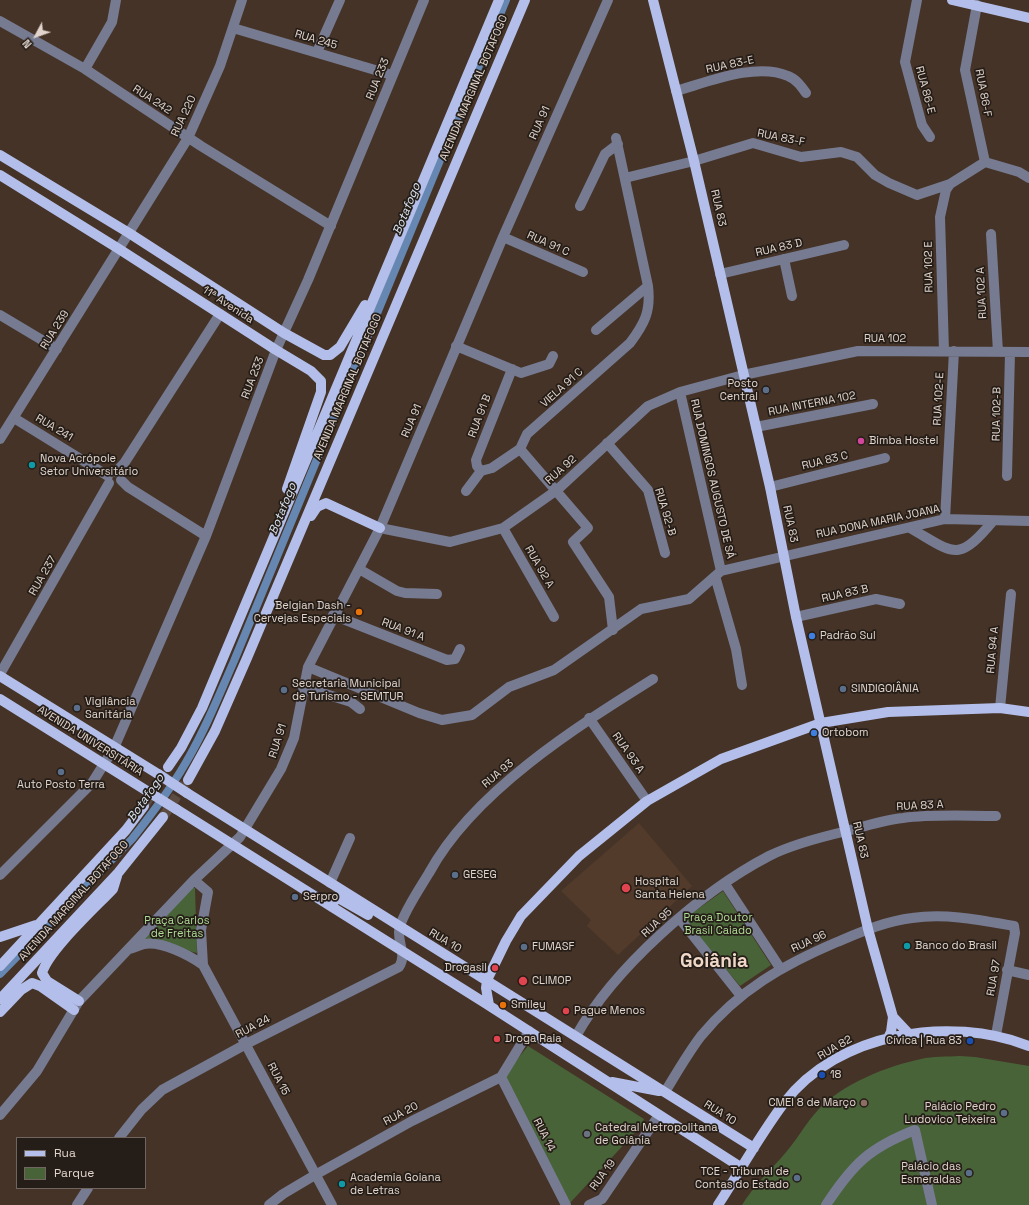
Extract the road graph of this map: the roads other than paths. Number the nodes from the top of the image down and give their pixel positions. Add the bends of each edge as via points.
1 (116, 0) edge
2 (242, 0) edge
3 (340, 0) edge
4 (424, 0) edge
5 (490, 0) edge
6 (499, 0) edge
7 (525, 0) edge
8 (608, 0) edge
9 (653, 0) edge
10 (659, 0) edge
11 (918, 0) edge
12 (952, 0) edge
13 (977, 5) junction
14 (1029, 18) edge
15 (0, 21) edge
16 (488, 27) junction
17 (233, 28) junction
18 (663, 37) junction
19 (317, 52) junction
20 (85, 69) junction
21 (392, 75) junction
22 (676, 91) junction
23 (806, 93) dead end
24 (930, 137) dead end
25 (188, 138) junction
26 (0, 155) edge
27 (694, 161) junction
28 (984, 162) junction
29 (0, 175) edge
30 (625, 178) junction
31 (1029, 178) edge
32 (950, 184) junction
33 (580, 206) dead end
34 (330, 226) junction
35 (130, 233) junction
36 (991, 234) dead end
37 (503, 237) junction
38 (844, 245) dead end
39 (119, 249) junction
40 (784, 259) junction
41 (384, 272) junction
42 (583, 272) dead end
43 (720, 274) junction
44 (648, 286) junction
45 (792, 296) dead end
46 (220, 314) junction
47 (0, 315) edge
48 (596, 330) dead end
49 (284, 333) junction
50 (456, 346) junction
51 (57, 349) junction
52 (276, 350) junction
53 (949, 351) junction
54 (998, 352) junction
55 (1029, 352) edge
56 (1010, 353) junction
57 (553, 356) dead end
58 (512, 369) junction
59 (743, 375) junction
60 (680, 392) junction
61 (873, 404) dead end
62 (14, 418) junction
63 (756, 427) junction
64 (0, 439) edge
65 (607, 444) junction
66 (520, 449) junction
67 (885, 458) dead end
68 (481, 471) junction
69 (1007, 476) dead end
70 (114, 480) junction
71 (770, 487) junction
72 (466, 490) dead end
73 (557, 490) junction
74 (282, 518) junction
75 (945, 519) junction
76 (993, 521) junction
77 (1029, 521) edge
78 (380, 528) junction
79 (503, 528) junction
80 (910, 528) junction
81 (206, 536) junction
82 (665, 553) dead end
83 (785, 555) junction
84 (359, 569) junction
85 (718, 573) junction
86 (281, 577) junction
87 (437, 594) dead end
88 (1011, 594) dead end
89 (900, 604) dead end
90 (333, 616) junction
91 (554, 617) dead end
92 (796, 617) junction
93 (613, 630) junction
94 (460, 649) dead end
95 (308, 667) junction
96 (0, 675) edge
97 (653, 679) dead end
98 (742, 685) dead end
99 (303, 687) junction
100 (0, 699) edge
101 (359, 707) dead end
102 (1000, 708) junction
103 (1029, 712) edge
104 (589, 718) junction
105 (821, 723) junction
106 (114, 748) junction
107 (124, 754) joint
108 (105, 765) junction
109 (168, 767) tunnel mouth
110 (188, 780) tunnel mouth
111 (647, 801) junction
112 (144, 806) tunnel mouth
113 (996, 816) dead end
114 (163, 817) tunnel mouth
115 (245, 829) junction
116 (845, 831) junction
117 (350, 838) dead end
118 (233, 845) junction
119 (118, 872) junction
120 (0, 875) edge
121 (194, 880) junction
122 (330, 883) junction
123 (725, 884) junction
124 (332, 907) junction
125 (679, 918) junction
126 (389, 920) junction
127 (38, 924) junction
128 (1014, 926) joint
129 (399, 927) junction
130 (868, 929) junction
131 (0, 937) edge
132 (403, 951) junction
133 (123, 954) junction
134 (203, 965) junction
135 (0, 966) edge
136 (780, 968) junction
137 (1007, 970) junction
138 (1029, 975) edge
139 (488, 980) junction
140 (742, 996) junction
141 (0, 999) edge
142 (79, 1001) junction
143 (489, 1005) junction
144 (74, 1010) junction
145 (0, 1012) edge
146 (893, 1016) junction
147 (529, 1031) junction
148 (909, 1034) junction
149 (996, 1035) junction
150 (576, 1036) junction
151 (888, 1038) junction
152 (246, 1044) junction
153 (1029, 1046) edge
154 (501, 1076) junction
155 (599, 1076) junction
156 (665, 1092) junction
157 (659, 1114) junction
158 (0, 1115) edge
159 (120, 1137) edge
160 (754, 1148) junction
161 (742, 1168) junction
162 (315, 1175) junction
163 (87, 1189) edge
164 (77, 1205) edge
165 (269, 1205) edge
166 (332, 1205) edge
167 (566, 1205) edge
168 (589, 1205) edge
169 (718, 1205) edge
170 (826, 1205) edge
171 (932, 1205) edge

1 - 20 street via 112,22
2 - 17 street, RUA 220
3 - 19 street
4 - 21 street, RUA 233
5 - 16 main road
6 - 16 main road, AVENIDA MARGINAL BOTAFOGO
7 - 86 main road, AVENIDA MARGINAL BOTAFOGO
8 - 37 street, RUA 91
9 - 18 main road, RUA 83
10 - 18 main road, RUA 83
11 - 24 street, RUA 86-E via 905,62 922,125
12 - 13 main road
13 - 14 main road
13 - 28 street, RUA 86-F via 964,70
15 - 20 street, RUA 242
16 - 41 main road, AVENIDA MARGINAL BOTAFOGO
17 - 19 street, RUA 245
17 - 25 street, RUA 220 via 220,66
18 - 22 main road, RUA 83
19 - 21 street, RUA 245
20 - 25 street, RUA 242
21 - 34 street, RUA 233
22 - 23 street, RUA 83-E via 736,74 765,70 789,76 799,82
22 - 27 main road, RUA 83
25 - 34 street, RUA 242
25 - 35 street, RUA 220
26 - 35 main road, 11ª Avenida
27 - 30 street, RUA 83-F
27 - 32 street, RUA 83-F via 753,143 801,157 841,152 857,157 880,178 917,195
27 - 43 main road, RUA 83
28 - 31 street via 1019,172
28 - 32 street
29 - 39 main road, 11ª Avenida
30 - 33 street, VIELA 91 C via 617,141 604,154
30 - 44 street, VIELA 91 C
32 - 53 street, RUA 102 E via 946,190 940,217
34 - 49 street, RUA 233
35 - 39 street, RUA 239
35 - 49 main road, 11ª Avenida
36 - 54 street, RUA 102 A
37 - 42 street, RUA 91 C
37 - 50 street, RUA 91
38 - 40 street, RUA 83 D
39 - 46 main road, 11ª Avenida
39 - 51 street, RUA 239
40 - 43 street, RUA 83 D
40 - 45 street
41 - 49 main road, 11ª Avenida via 335,352 324,355
41 - 74 main road, AVENIDA MARGINAL BOTAFOGO
43 - 59 main road, RUA 83
44 - 48 street
44 - 66 street, VIELA 91 C via 650,302 643,325 630,343 527,434
46 - 52 main road, 11ª Avenida
46 - 70 street, RUA 237
47 - 51 street
49 - 52 street, RUA 233
50 - 58 street
50 - 78 street, RUA 91
51 - 62 street, RUA 239
52 - 74 main road, 11ª Avenida via 311,371 321,381 321,392 313,419 283,498
52 - 81 street, RUA 233
53 - 54 street, RUA 102
53 - 59 street, RUA 102 via 858,351
53 - 75 street, RUA 102-E
54 - 56 street, RUA 102
55 - 56 street, RUA 102
56 - 69 street, RUA 102-B
57 - 58 street via 549,364 530,371 521,373
58 - 68 street, RUA 91 B via 476,460
59 - 60 street, RUA 92
59 - 63 main road, RUA 83
60 - 65 street, RUA 92 via 648,406
60 - 85 street, RUA DOMINGOS AUGUSTO DE SÁ
61 - 63 street, RUA INTERNA 102
62 - 64 street, RUA 239
62 - 70 street, RUA 241
63 - 71 main road, RUA 83
65 - 73 street, RUA 92
65 - 82 street, RUA 92-B via 648,490
66 - 68 street, VIELA 91 C via 492,468
66 - 73 street
67 - 71 street, RUA 83 C
68 - 72 street, VIELA 91 C
70 - 81 street, RUA 241
70 - 96 street, RUA 237
71 - 83 main road, RUA 83
73 - 79 street, RUA 92
73 - 93 street via 588,528 573,542 609,597
74 - 109 main road, AVENIDA MARGINAL BOTAFOGO via 202,708
75 - 76 street, RUA DONA MARIA JOANA
75 - 80 street, RUA DONA MARIA JOANA
76 - 77 street, RUA DONA MARIA JOANA
76 - 80 street via 976,541 960,551 948,550
78 - 79 street, RUA 92 via 450,542
78 - 84 street, RUA 91
78 - 86 main road via 335,506 321,504 309,519 290,565
79 - 91 street, RUA 92 A
80 - 83 street, RUA DONA MARIA JOANA
81 - 106 street, RUA 233
83 - 85 street, RUA DONA MARIA JOANA
83 - 92 main road, RUA 83
84 - 87 street via 397,591
84 - 90 street, RUA 91
85 - 93 street, RUA DONA MARIA JOANA via 689,599 641,609
85 - 98 street, RUA DOMINGOS AUGUSTO DE SÁ
86 - 110 main road, AVENIDA MARGINAL BOTAFOGO via 215,731
88 - 102 street, RUA 94 A
89 - 92 street, RUA 83 B via 876,599
90 - 94 street, RUA 91 A via 447,660 455,659
90 - 95 street, RUA 91
92 - 105 main road, RUA 83
93 - 95 street, RUA DONA MARIA JOANA via 554,670 509,687 472,715 442,720
95 - 99 street, RUA 91
96 - 106 main road, AVENIDA UNIVERSITÁRIA
97 - 104 street, RUA 93
99 - 101 street
99 - 115 street, RUA 91 via 292,744 281,769
100 - 108 main road, AVENIDA UNIVERSITÁRIA
102 - 103 main road
102 - 105 main road via 888,712
104 - 111 street, RUA 93 A
104 - 129 street, RUA 93 via 496,790 440,852
105 - 111 main road via 721,760
105 - 116 main road, RUA 83
106 - 107 main road, AVENIDA UNIVERSITÁRIA
106 - 108 street, RUA 233
107 - 115 main road, RUA 10, bridge
108 - 118 main road, AVENIDA UNIVERSITÁRIA, bridge
108 - 120 street, RUA 233 via 92,783
111 - 139 main road via 579,856 521,916
112 - 127 main road, AVENIDA MARGINAL BOTAFOGO via 126,830
113 - 116 street, RUA 83 A via 902,818
114 - 119 main road, AVENIDA MARGINAL BOTAFOGO
115 - 118 street, RUA 91
115 - 122 main road, RUA 10
116 - 123 street, RUA 95 via 770,856
116 - 130 main road, RUA 83
117 - 122 street
118 - 121 street, RUA 91
118 - 124 main road
119 - 141 main road, AVENIDA MARGINAL BOTAFOGO
119 - 142 main road via 113,889 44,966 42,973 47,981
121 - 133 street, RUA 91
121 - 134 street, RUA 15 via 208,892 201,930
122 - 126 main road, RUA 10
123 - 125 street, RUA 95
123 - 136 street
124 - 126 main road via 338,898 374,918
124 - 132 main road
125 - 140 street
125 - 150 street, RUA 95 via 625,970
126 - 129 main road, RUA 10
127 - 131 main road
127 - 135 main road, AVENIDA MARGINAL BOTAFOGO
128 - 130 street, RUA 96 via 962,917 912,918
128 - 137 street, RUA 97 via 1015,933
129 - 132 street
129 - 139 main road, RUA 10
130 - 136 street, RUA 96
130 - 146 main road, RUA 83
132 - 143 main road
132 - 152 street, RUA 24 via 402,962 395,970
133 - 134 street via 144,944 156,945 180,952
133 - 142 street, RUA 91
134 - 152 street, RUA 15
136 - 140 street, RUA 96
137 - 138 street
137 - 149 street, RUA 97
139 - 143 main road via 486,988
139 - 150 main road, RUA 10
140 - 156 street, RUA 96 via 701,1036
142 - 144 street, RUA 91
143 - 147 main road
144 - 145 main road via 40,986 32,984 21,990
144 - 158 street, RUA 91 via 37,1071
146 - 148 main road, RUA 83
146 - 151 main road, RUA 83
147 - 154 street
147 - 155 main road
148 - 149 main road, RUA 82 via 943,1031
148 - 151 main road, RUA 82
149 - 153 main road, RUA 82
150 - 156 main road, RUA 10
151 - 160 main road, RUA 82 via 861,1046 809,1078 785,1102
152 - 159 street, RUA 24 via 162,1090 142,1109
152 - 162 street, RUA 15
154 - 162 street, RUA 20 via 412,1121
154 - 167 street, RUA 14
155 - 156 main road via 618,1084
155 - 157 main road
156 - 160 main road, RUA 10
157 - 161 main road
157 - 168 street, RUA 19 via 602,1199
160 - 161 main road, RUA 82
161 - 169 main road, RUA 82
162 - 165 street, RUA 20
162 - 166 street, RUA 15
163 - 164 street
170 - 171 street via 856,1163 874,1149 915,1130

